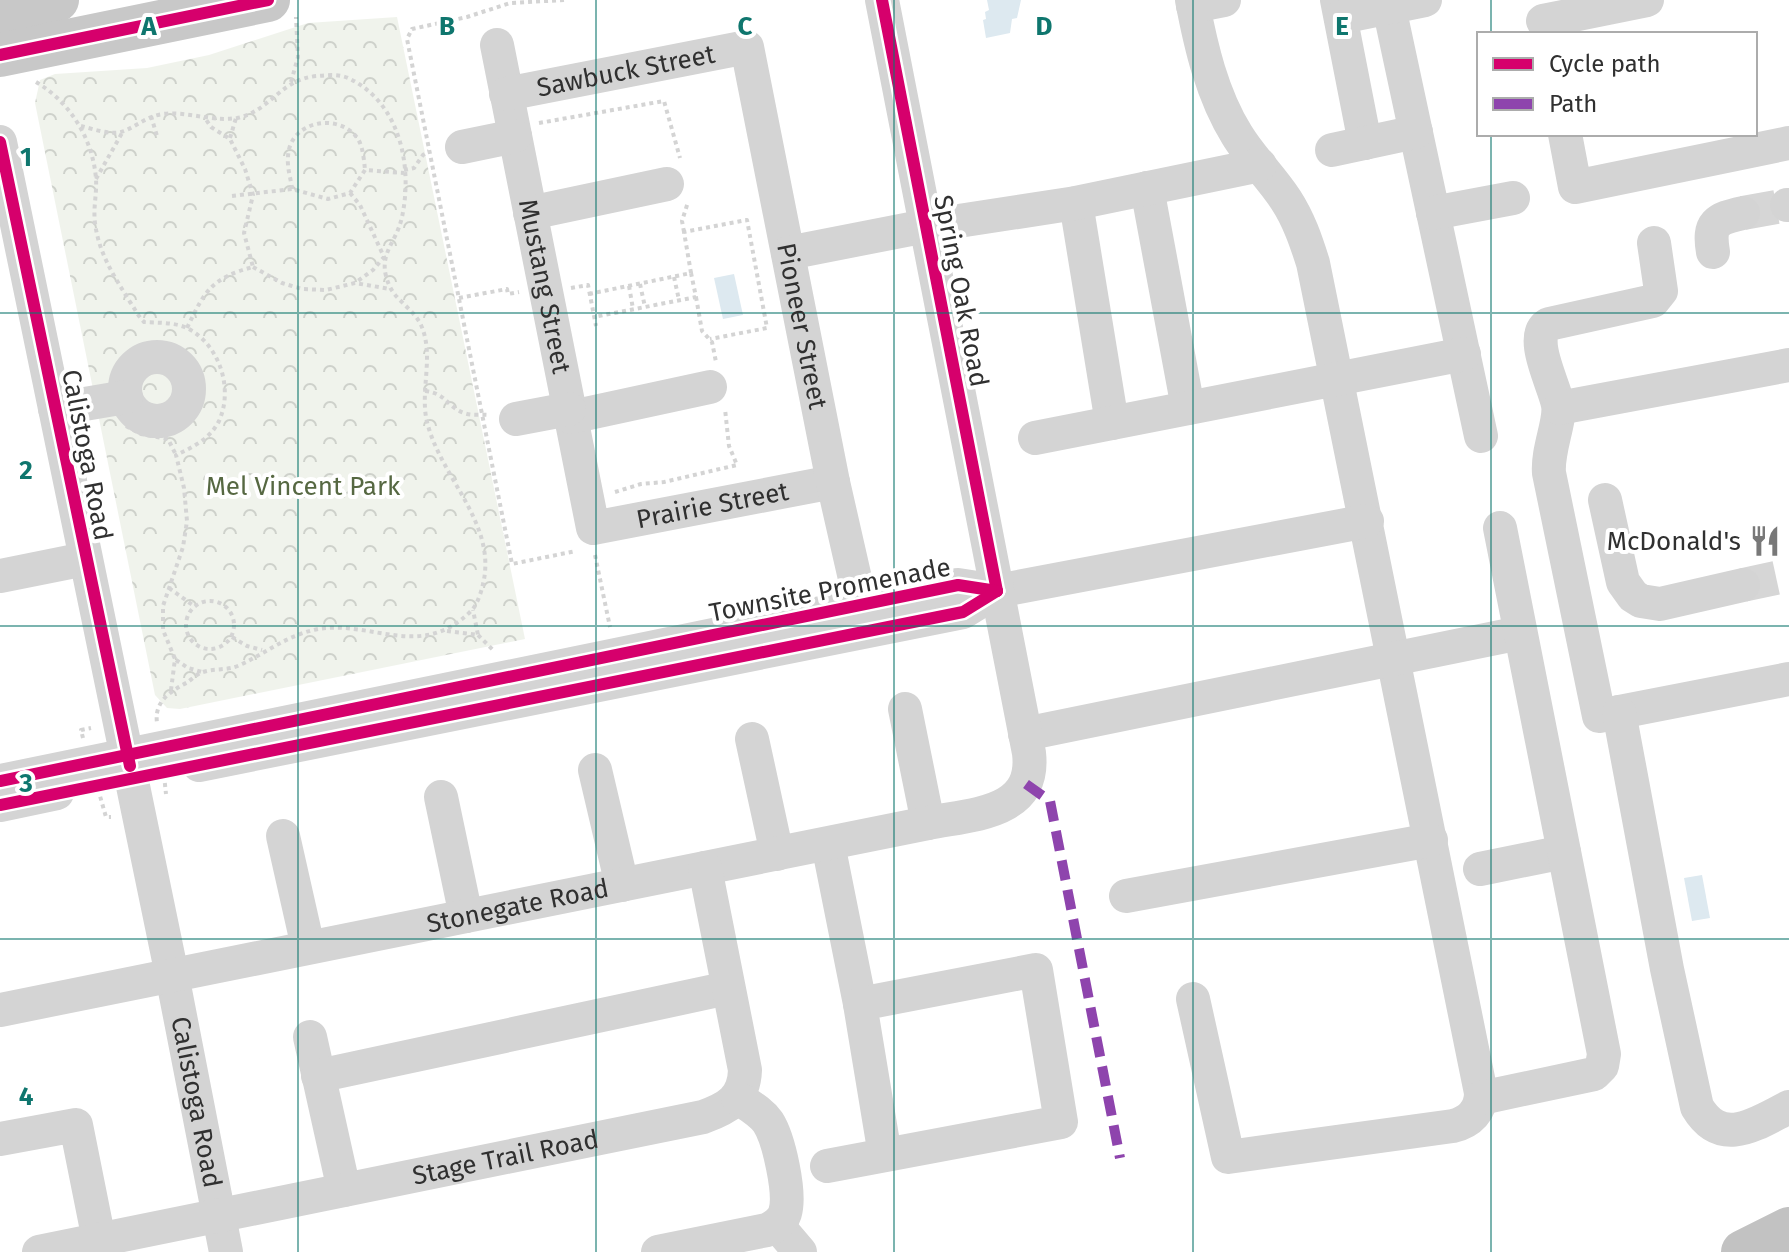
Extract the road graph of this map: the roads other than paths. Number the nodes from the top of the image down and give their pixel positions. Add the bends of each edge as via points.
1 (57, 0) edge
2 (882, 0) edge
3 (1425, 0) edge
4 (1647, 0) edge
5 (1203, 2) edge
6 (1389, 7) junction
7 (1339, 8) edge
8 (282, 9) edge
9 (0, 12) edge
10 (1543, 18) edge
11 (497, 45) dead end
12 (747, 47) joint
13 (14, 67) edge
14 (506, 94) junction
15 (521, 131) junction
16 (1416, 132) junction
17 (1565, 136) edge
18 (0, 142) edge
19 (1365, 143) junction
20 (1789, 143) edge
21 (446, 149) road end
22 (1332, 150) dead end
23 (1260, 165) junction
24 (679, 183) road end
25 (1147, 188) junction
26 (1513, 198) dead end
27 (1076, 203) junction
28 (7, 207) edge
29 (530, 213) junction
30 (1433, 213) junction
31 (1744, 219) tunnel mouth
32 (926, 226) junction
33 (1654, 243) dead end
34 (1713, 252) dead end
35 (788, 253) junction
36 (1464, 354) junction
37 (1789, 365) edge
38 (1338, 378) junction
39 (717, 389) road end
40 (121, 407) road end
41 (1188, 408) junction
42 (1559, 408) junction
43 (55, 409) junction
44 (570, 413) junction
45 (516, 419) road end
46 (1112, 423) junction
47 (1481, 436) dead end
48 (1035, 438) dead end
49 (833, 482) junction
50 (1615, 496) dead end
51 (1367, 521) junction
52 (1500, 528) dead end
53 (588, 531) joint
54 (85, 559) junction
55 (0, 576) edge
56 (1743, 585) tunnel mouth
57 (997, 591) junction
58 (861, 605) junction
59 (1520, 633) junction
60 (1396, 660) junction
61 (1789, 679) edge
62 (905, 709) dead end
63 (1619, 712) junction
64 (1025, 734) junction
65 (752, 739) dead end
66 (130, 766) junction
67 (595, 770) dead end
68 (0, 781) edge
69 (1026, 784) joint
70 (441, 797) dead end
71 (0, 805) edge
72 (928, 823) junction
73 (283, 836) dead end
74 (1431, 840) junction
75 (828, 844) junction
76 (1564, 852) junction
77 (777, 854) junction
78 (705, 868) junction
79 (1480, 869) dead end
80 (622, 885) junction
81 (1126, 896) dead end
82 (466, 916) junction
83 (308, 947) junction
84 (172, 975) junction
85 (728, 988) junction
86 (1193, 999) dead end
87 (860, 1004) junction
88 (0, 1010) edge
89 (310, 1037) dead end
90 (318, 1076) junction
91 (738, 1098) junction
92 (1481, 1098) junction
93 (1789, 1107) edge
94 (0, 1139) edge
95 (885, 1155) junction
96 (827, 1166) dead end
97 (344, 1190) junction
98 (220, 1215) junction
99 (777, 1225) junction
100 (1789, 1229) edge
101 (99, 1240) junction
102 (39, 1252) edge
103 (226, 1252) edge
104 (658, 1252) edge
105 (800, 1252) edge
106 (1743, 1252) edge

1 - 9 main road
2 - 32 street, Spring Oak Road
3 - 6 street
4 - 10 street
5 - 23 street via 1215,90 1239,139
6 - 7 street
6 - 16 street
7 - 19 street
8 - 13 main road
11 - 14 street, Mustang Street
12 - 14 street, Sawbuck Street
12 - 35 street, Pioneer Street
14 - 15 street, Mustang Street
15 - 21 street
15 - 29 street, Mustang Street
16 - 19 street
16 - 30 street
17 - 20 street via 1575,187
18 - 28 street, Calistoga Road
19 - 22 street
23 - 25 street
23 - 38 street via 1286,199 1306,240
24 - 29 street
25 - 27 street
25 - 41 street
26 - 30 street
27 - 32 street
27 - 46 street
28 - 43 street, Calistoga Road
29 - 44 street, Mustang Street
30 - 36 street
31 - 34 street via 1718,235
32 - 35 street
32 - 57 street, Spring Oak Road
33 - 42 street via 1661,291 1653,301 1543,328 1546,366
35 - 49 street, Pioneer Street
36 - 38 street
36 - 47 street
37 - 42 street
38 - 41 street
38 - 51 street
39 - 44 street
40 - 43 street
41 - 46 street
42 - 63 street via 1548,456 1557,517 1599,716
43 - 54 street, Calistoga Road
44 - 45 street
44 - 53 street, Mustang Street
46 - 48 street
49 - 53 street, Prairie Street
49 - 58 street, Pioneer Street
50 - 56 street via 1623,582 1641,601 1673,602
51 - 57 street
51 - 60 street
52 - 59 street
54 - 55 street
54 - 66 street, Calistoga Road
57 - 58 street, Townsite Promenade via 958,585
57 - 64 street, Spring Oak Road
57 - 66 street, Townsite Promenade via 963,612
58 - 66 street, Townsite Promenade
59 - 60 street
59 - 76 street
60 - 64 street
60 - 74 street
61 - 63 street
62 - 72 street
63 - 93 street via 1697,1107 1712,1124 1733,1131
64 - 69 street, Spring Oak Road via 1031,764
65 - 77 street
66 - 68 street, Townsite Promenade
66 - 71 street, Townsite Promenade
66 - 84 street, Calistoga Road
67 - 80 street
69 - 72 street, Stonegate Road via 1002,807
70 - 82 street
72 - 75 street, Stonegate Road
73 - 83 street
74 - 81 street
74 - 92 street
75 - 77 street, Stonegate Road
75 - 87 street
76 - 79 street
76 - 92 street via 1604,1054 1602,1066 1578,1079
77 - 78 street, Stonegate Road
78 - 80 street, Stonegate Road
78 - 85 street
80 - 82 street, Stonegate Road
82 - 83 street, Stonegate Road
83 - 84 street, Stonegate Road
84 - 88 street, Stonegate Road
84 - 98 street, Calistoga Road
85 - 90 street
85 - 91 street via 745,1070
86 - 92 street via 1228,1157 1453,1126 1470,1119
87 - 95 street
87 - 95 street via 1036,970 1061,1122
89 - 90 street
90 - 97 street
91 - 97 street, Stage Trail Road via 703,1117
91 - 99 street via 769,1123 776,1141 787,1196
94 - 101 street via 76,1125
95 - 96 street
97 - 98 street, Stage Trail Road
98 - 101 street, Stage Trail Road
98 - 103 street, Calistoga Road
99 - 104 street
99 - 105 street
100 - 106 highway
101 - 102 street, Stage Trail Road

